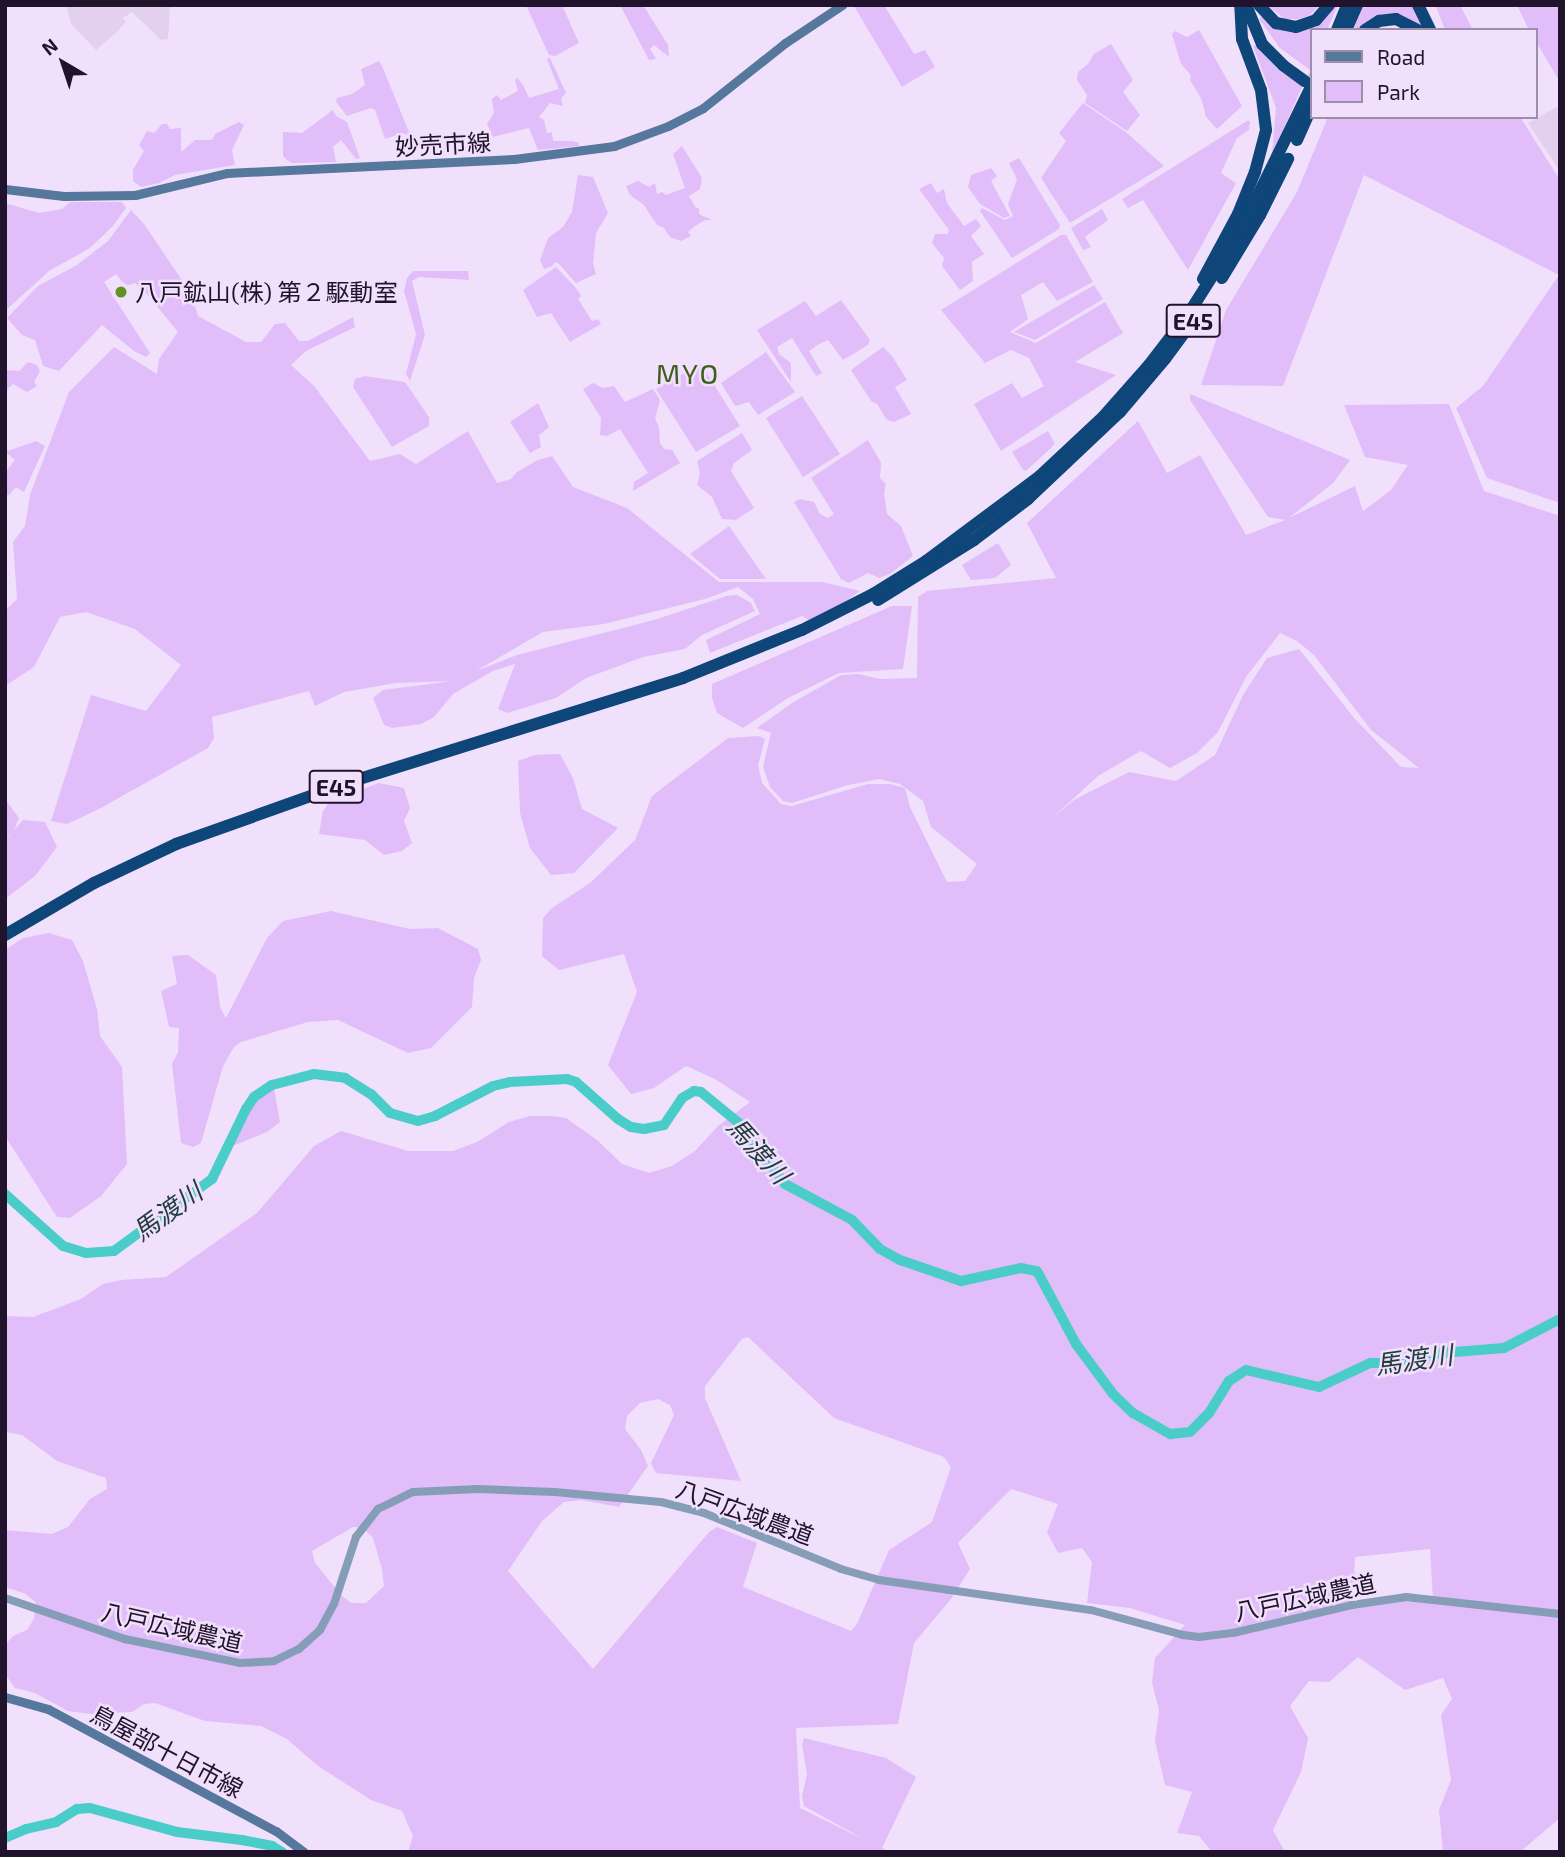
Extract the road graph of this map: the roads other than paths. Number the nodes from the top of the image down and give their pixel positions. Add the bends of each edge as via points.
1 (842, 5) edge
2 (1240, 5) edge
3 (1248, 5) edge
4 (1259, 5) edge
5 (1328, 5) edge
6 (1347, 5) edge
7 (1357, 5) edge
8 (1418, 5) edge
9 (1337, 28) edge
10 (1347, 28) edge
11 (1368, 28) edge
12 (1414, 28) edge
13 (1429, 28) edge
14 (1308, 81) edge
15 (1310, 110) edge
16 (1311, 119) edge
17 (1279, 178) junction
18 (5, 189) edge
19 (1149, 365) junction
20 (683, 678) junction
21 (5, 935) edge
22 (5, 1598) edge
23 (1560, 1614) edge
24 (5, 1697) edge
25 (304, 1852) edge

1 - 18 main road, 妙売市線 via 785,43 704,108 614,146 514,159 227,173 135,195 64,196
2 - 19 highway via 1242,40 1266,109 1261,152 1238,214
3 - 14 highway via 1266,40
4 - 5 highway via 1276,23 1296,27 1315,20
6 - 9 highway
7 - 10 highway
8 - 13 highway
11 - 12 highway via 1396,19
14 - 19 highway, E45 via 1239,234 1189,313
15 - 17 highway, E45
16 - 17 highway
17 - 20 highway, E45 via 1237,255 1165,359 1120,412 1028,499 930,570 870,605 753,657
19 - 20 highway, E45 via 1041,476 926,561 802,630
20 - 21 highway, E45 via 216,828 118,870
22 - 23 street, 八戸広域農道 via 125,1639 240,1663 274,1661 299,1649 320,1630 334,1604 356,1537 378,1509 413,1492 478,1489 661,1502 704,1513 879,1580 1091,1610 1183,1635 1233,1633 1406,1597
24 - 25 main road, 鳥屋部十日市線 via 48,1709 276,1831

